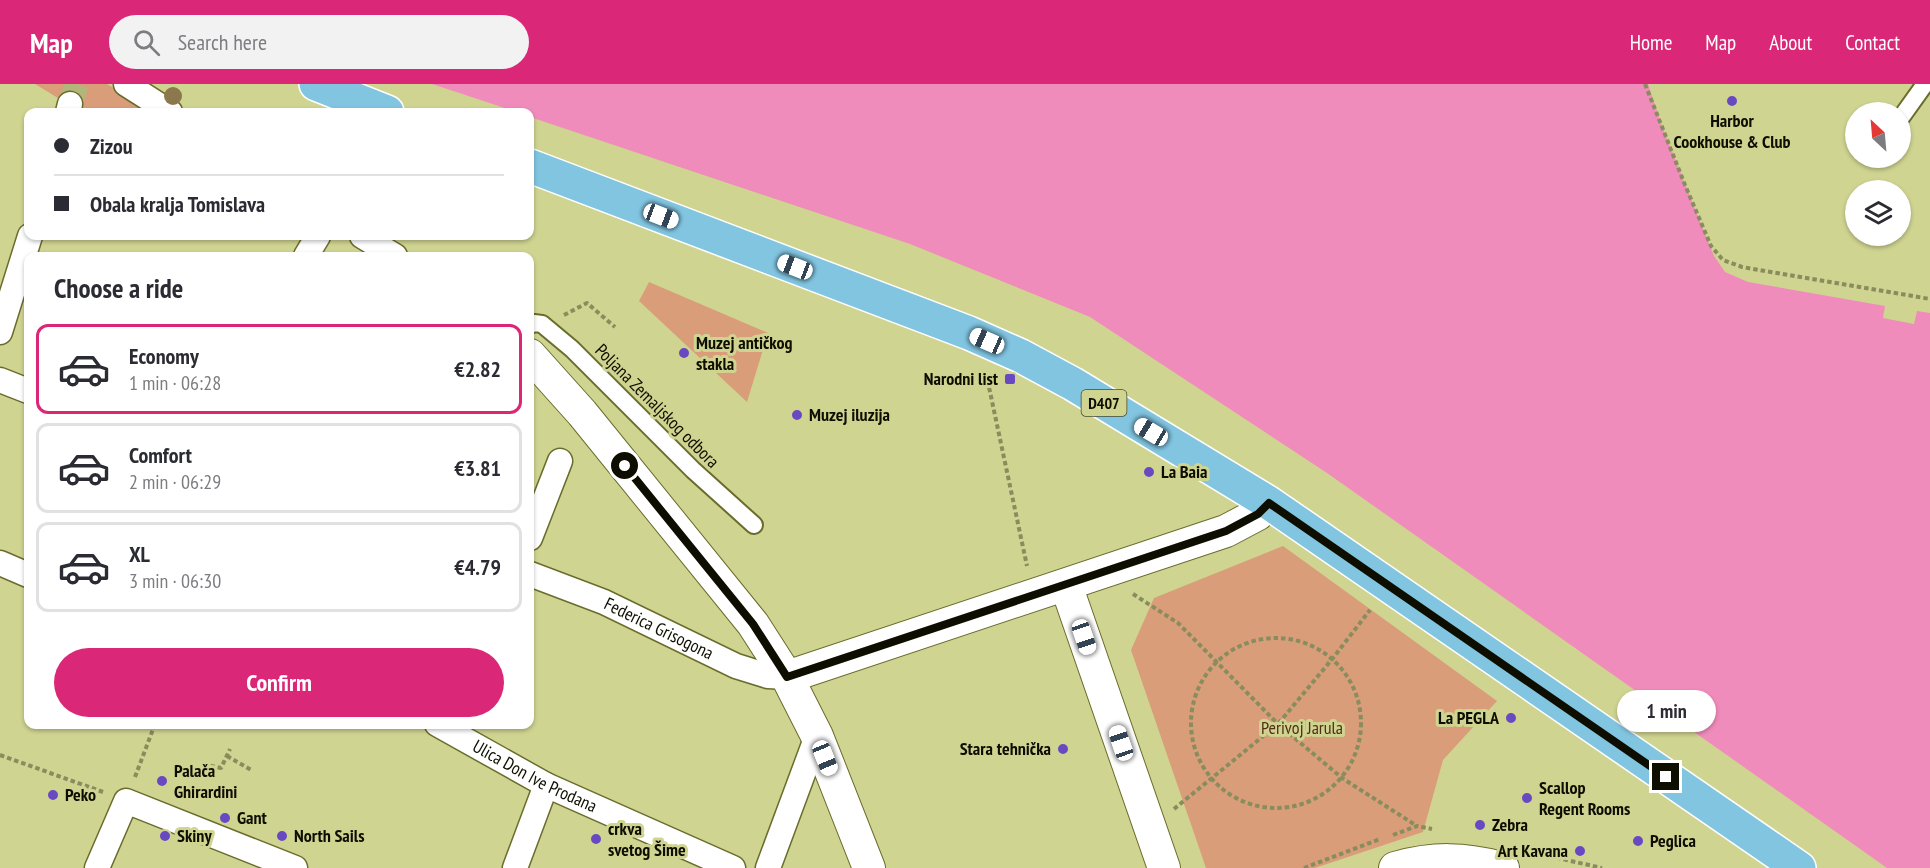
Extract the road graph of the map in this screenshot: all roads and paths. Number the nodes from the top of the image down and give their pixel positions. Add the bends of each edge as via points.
1 (126, 84) edge
2 (318, 84) edge
3 (1645, 84) edge
4 (1925, 84) edge
5 (372, 103) edge
6 (1911, 104) edge
7 (164, 108) edge
8 (534, 168) edge
9 (369, 240) edge
10 (388, 252) edge
11 (24, 255) edge
12 (1930, 299) edge
13 (536, 324) edge
14 (615, 327) dead end
15 (0, 332) edge
16 (534, 359) edge
17 (986, 372) dead end
18 (0, 380) edge
19 (24, 389) edge
20 (560, 460) dead end
21 (1269, 503) junction
22 (754, 525) dead end
23 (534, 528) edge
24 (0, 563) edge
25 (1028, 572) dead end
26 (24, 573) edge
27 (534, 576) edge
28 (1066, 585) junction
29 (1388, 586) junction
30 (1127, 591) dead end
31 (1333, 658) junction
32 (1217, 661) junction
33 (787, 677) junction
34 (1278, 724) junction
35 (153, 729) edge
36 (448, 729) edge
37 (817, 736) junction
38 (230, 749) dead end
39 (0, 755) edge
40 (227, 756) junction
41 (203, 764) dead end
42 (253, 771) dead end
43 (1342, 778) junction
44 (1211, 779) junction
45 (546, 786) junction
46 (126, 801) junction
47 (1417, 826) dead end
48 (1150, 829) junction
49 (97, 868) edge
50 (295, 868) edge
51 (515, 868) edge
52 (733, 868) edge
53 (768, 868) edge
54 (869, 868) edge
55 (1164, 868) edge
56 (1395, 868) edge
57 (1503, 868) edge
58 (1799, 868) edge

1 - 7 street
2 - 5 main road
3 - 12 path via 1711,246 1723,260 1742,267
4 - 6 lane
8 - 21 main road, D407 via 1021,356
9 - 10 street
11 - 15 street
13 - 14 path via 587,303
13 - 22 lane, Poljana Zemaljskog odbora via 572,349
16 - 33 street via 753,624
17 - 25 path
18 - 19 street
20 - 23 street
21 - 28 street via 1258,514 1226,531
21 - 29 main road, D407
24 - 26 street
27 - 33 street, Federica Grisogona via 604,602 736,666 768,676
28 - 33 street
28 - 48 street
29 - 31 path
29 - 58 main road, D407
30 - 32 path via 1178,623
31 - 32 path via 1310,645 1276,638 1242,645
31 - 34 path
31 - 43 path via 1352,684 1361,723 1356,751
32 - 34 path
32 - 44 path via 1201,682 1190,717 1196,754
33 - 37 street
34 - 43 path
34 - 44 path
35 - 46 path
36 - 45 street, Ulica Don Ive Prodana
37 - 53 street
37 - 54 street
38 - 40 path
39 - 46 path
40 - 41 path via 221,768
40 - 42 path
43 - 44 path via 1310,802 1271,809 1233,798
43 - 47 path
44 - 48 path
45 - 51 street
45 - 52 street, Ulica Don Ive Prodana
46 - 49 street
46 - 50 street
48 - 55 street
56 - 57 street via 1443,859

